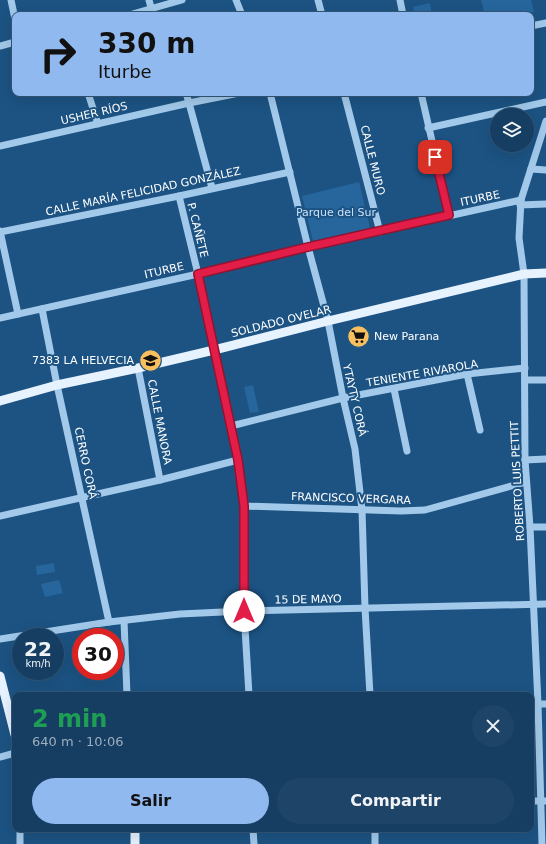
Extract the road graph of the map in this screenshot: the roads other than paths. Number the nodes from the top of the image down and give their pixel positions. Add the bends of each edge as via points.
1 (11, 0) edge
2 (149, 0) edge
3 (182, 0) edge
4 (236, 0) edge
5 (318, 0) edge
6 (400, 0) edge
7 (14, 12) edge
8 (152, 12) edge
9 (241, 12) edge
10 (321, 12) edge
11 (402, 12) edge
12 (546, 23) edge
13 (534, 25) edge
14 (12, 43) edge
15 (0, 46) edge
16 (89, 96) edge
17 (187, 96) edge
18 (225, 96) edge
19 (271, 96) edge
20 (345, 96) edge
21 (422, 96) edge
22 (546, 102) edge
23 (190, 103) junction
24 (546, 121) edge
25 (98, 124) junction
26 (428, 128) junction
27 (0, 146) edge
28 (531, 170) junction
29 (546, 170) edge
30 (290, 172) junction
31 (212, 188) junction
32 (179, 196) junction
33 (520, 203) junction
34 (546, 204) edge
35 (449, 215) junction
36 (0, 231) edge
37 (380, 232) junction
38 (308, 247) junction
39 (546, 273) edge
40 (198, 274) junction
41 (524, 274) junction
42 (42, 309) junction
43 (18, 314) junction
44 (0, 318) edge
45 (328, 321) junction
46 (214, 350) junction
47 (138, 368) junction
48 (525, 368) junction
49 (467, 374) junction
50 (525, 380) junction
51 (546, 380) edge
52 (57, 385) junction
53 (394, 389) junction
54 (343, 398) junction
55 (0, 401) edge
56 (231, 426) junction
57 (480, 430) dead end
58 (407, 451) dead end
59 (238, 460) junction
60 (525, 460) junction
61 (546, 460) edge
62 (160, 480) junction
63 (526, 482) junction
64 (82, 498) junction
65 (244, 506) junction
66 (362, 510) junction
67 (0, 516) edge
68 (530, 527) junction
69 (546, 527) edge
70 (533, 603) junction
71 (546, 604) edge
72 (365, 608) junction
73 (244, 611) junction
74 (124, 621) junction
75 (109, 622) junction
76 (0, 639) edge
77 (0, 676) edge
78 (127, 692) edge
79 (249, 692) edge
80 (370, 692) edge
81 (534, 692) edge
82 (534, 704) edge
83 (546, 704) edge
84 (12, 722) edge
85 (12, 754) edge
86 (0, 757) edge
87 (543, 801) edge
88 (20, 832) edge
89 (135, 832) edge
90 (253, 832) edge
91 (375, 832) edge
92 (20, 844) edge
93 (135, 844) edge
94 (254, 844) edge
95 (375, 844) edge
96 (542, 844) edge

1 - 7 street
2 - 8 street
3 - 8 street
4 - 9 street
5 - 10 street
6 - 11 street
12 - 13 street
14 - 15 street
16 - 25 street
17 - 23 street
18 - 23 street, USHER RÍOS
19 - 30 street, YTAYTY CORÁ
20 - 37 street, CALLE MURO
21 - 26 street
22 - 26 street
23 - 25 street, USHER RÍOS
23 - 31 street
24 - 28 street, ROBERTO LUIS PETTIT
25 - 27 street, USHER RÍOS
26 - 35 street
28 - 29 street
28 - 33 street, ROBERTO LUIS PETTIT
30 - 31 street, CALLE MARÍA FELICIDAD GONZÁLEZ
30 - 38 street, YTAYTY CORÁ
31 - 32 street, CALLE MARÍA FELICIDAD GONZÁLEZ
32 - 36 street, CALLE MARÍA FELICIDAD GONZÁLEZ
32 - 40 street, P. CAÑETE
33 - 34 street, ITURBE
33 - 35 street, ITURBE
33 - 41 street, ROBERTO LUIS PETTIT via 519,238
35 - 37 street, ITURBE
36 - 43 street
37 - 38 street, ITURBE
38 - 40 street, ITURBE
38 - 45 street, YTAYTY CORÁ
39 - 41 main road, SOLDADO OVELAR
40 - 42 street, ITURBE
40 - 46 street, P. CAÑETE
41 - 45 main road, SOLDADO OVELAR
41 - 48 street, ROBERTO LUIS PETTIT
42 - 43 street, ITURBE
42 - 52 street, CERRO CORÁ
43 - 44 street, ITURBE
45 - 46 main road, SOLDADO OVELAR
45 - 54 street, YTAYTY CORÁ
46 - 47 main road, SOLDADO OVELAR
46 - 56 street, P. CAÑETE
47 - 52 main road, SOLDADO OVELAR
47 - 62 street, CALLE MANORA
48 - 49 street, TENIENTE RIVAROLA
48 - 50 street, ROBERTO LUIS PETTIT
49 - 53 street, TENIENTE RIVAROLA
49 - 57 street
50 - 51 street
50 - 60 street, ROBERTO LUIS PETTIT
52 - 55 main road, SOLDADO OVELAR
52 - 64 street, CERRO CORÁ
53 - 54 street, TENIENTE RIVAROLA
53 - 58 street
54 - 56 street, TENIENTE RIVAROLA
54 - 66 street, YTAYTY CORÁ via 355,449
56 - 59 street, P. CAÑETE
59 - 62 street
59 - 65 street, P. CAÑETE
60 - 61 street
60 - 63 street, ROBERTO LUIS PETTIT
62 - 64 street
63 - 66 street, FRANCISCO VERGARA via 424,510
63 - 68 street, ROBERTO LUIS PETTIT
64 - 67 street
64 - 75 street, CERRO CORÁ
65 - 66 street, FRANCISCO VERGARA
65 - 73 street, P. CAÑETE
66 - 72 street, YTAYTY CORÁ
68 - 69 street
68 - 70 street, ROBERTO LUIS PETTIT
70 - 71 street, 15 DE MAYO
70 - 72 street, 15 DE MAYO
70 - 81 street, ROBERTO LUIS PETTIT
72 - 73 street, 15 DE MAYO
72 - 80 street, YTAYTY CORÁ
73 - 74 street, 15 DE MAYO via 180,614
73 - 79 street, P. CAÑETE
74 - 75 street, 15 DE MAYO
74 - 78 street
75 - 76 street, 15 DE MAYO
77 - 84 main road
82 - 83 street
82 - 87 street, ROBERTO LUIS PETTIT
85 - 86 street
87 - 96 street, ROBERTO LUIS PETTIT
88 - 92 street
89 - 93 main road
90 - 94 street
91 - 95 street

